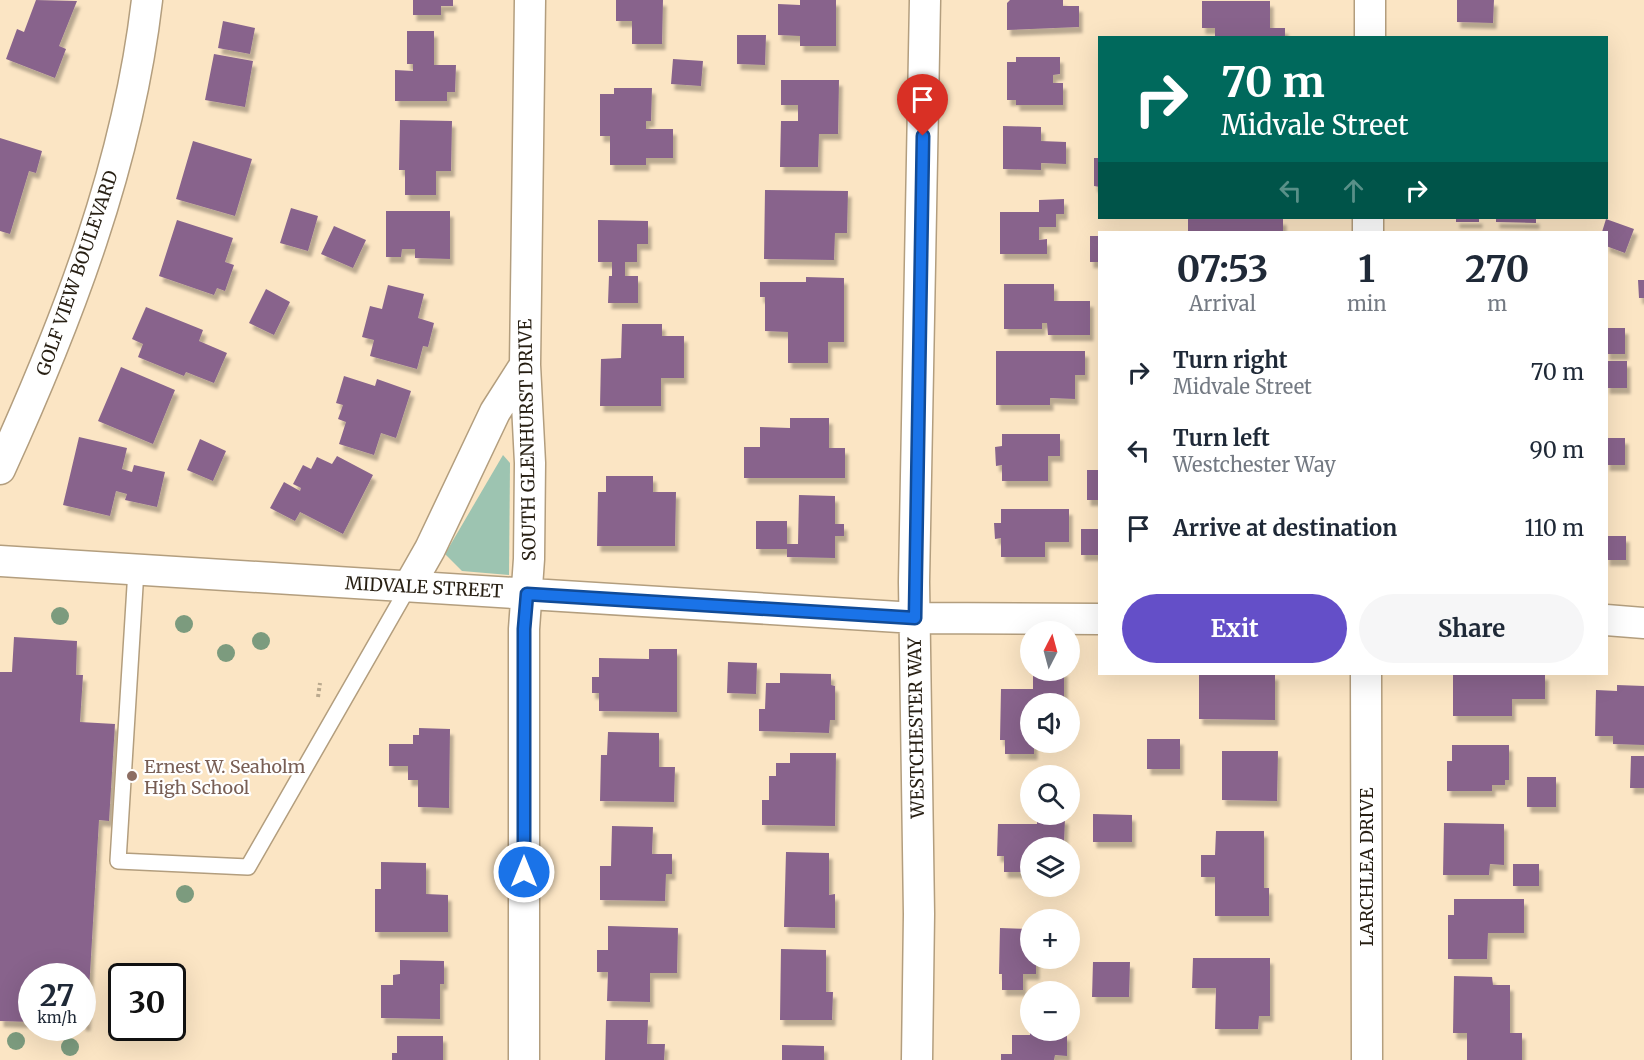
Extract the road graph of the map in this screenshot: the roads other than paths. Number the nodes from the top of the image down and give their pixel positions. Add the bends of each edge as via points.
1 (147, 0) edge
2 (530, 0) edge
3 (925, 0) edge
4 (1370, 0) edge
5 (1370, 36) edge
6 (525, 365) junction
7 (0, 469) edge
8 (0, 561) edge
9 (136, 570) junction
10 (410, 586) junction
11 (527, 594) junction
12 (915, 618) junction
13 (1098, 619) edge
14 (1608, 620) edge
15 (1644, 622) edge
16 (1366, 675) edge
17 (524, 1060) edge
18 (917, 1060) edge
19 (1367, 1060) edge

1 - 7 street, GOLF VIEW BOULEVARD via 130,104 112,178 72,298
2 - 6 street, SOUTH GLENHURST DRIVE
3 - 12 street, WESTCHESTER WAY
4 - 5 street
6 - 10 street via 495,411
6 - 11 street, SOUTH GLENHURST DRIVE via 530,463
8 - 9 street, MIDVALE STREET
9 - 10 street, MIDVALE STREET
9 - 10 lane via 118,861 248,867
10 - 11 street, MIDVALE STREET
11 - 12 street, MIDVALE STREET
11 - 17 street, SOUTH GLENHURST DRIVE
12 - 13 street, MIDVALE STREET
12 - 18 street, WESTCHESTER WAY
14 - 15 street
16 - 19 street, LARCHLEA DRIVE

